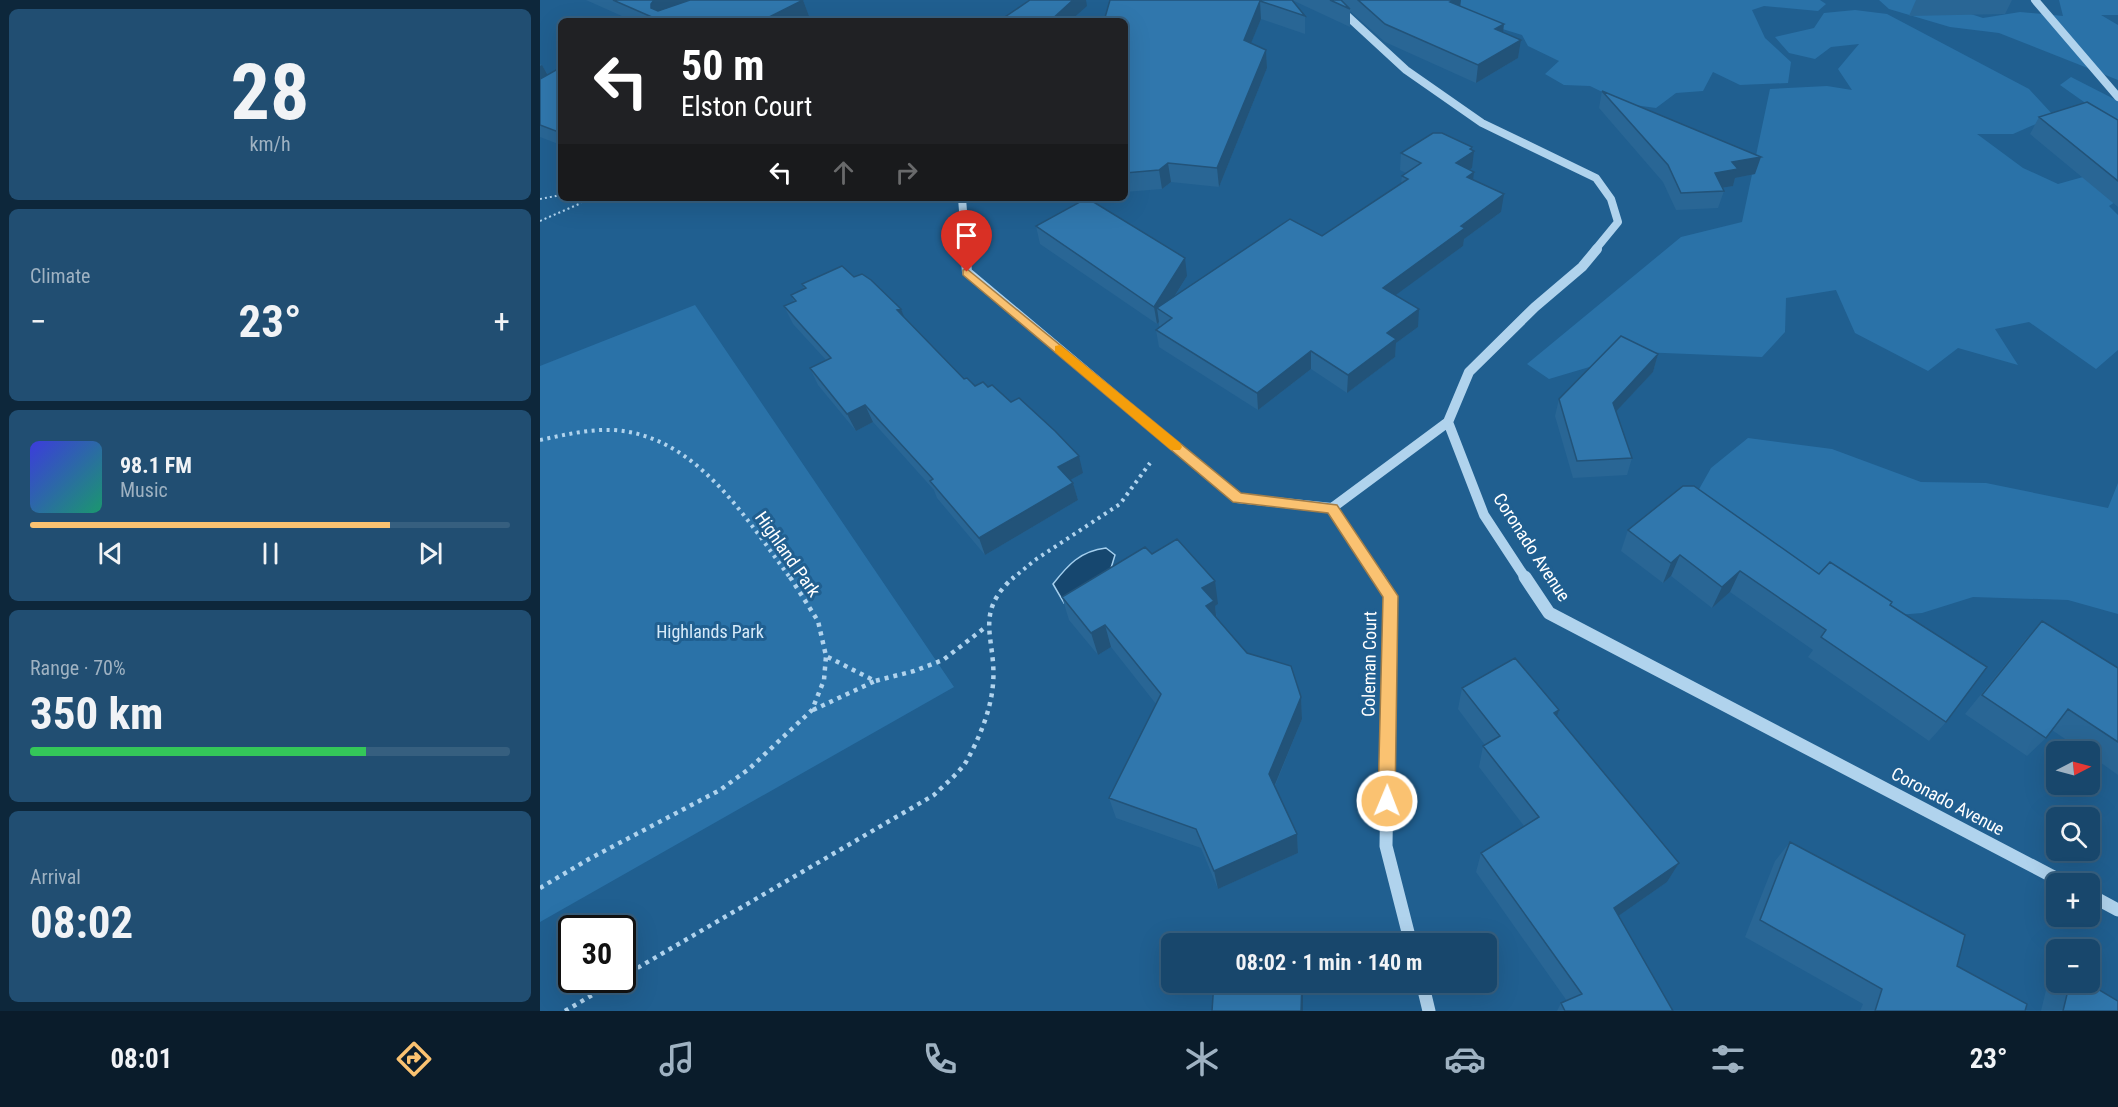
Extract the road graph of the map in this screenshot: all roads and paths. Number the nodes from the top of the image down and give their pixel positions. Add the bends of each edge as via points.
1 (1330, 0) edge
2 (2036, 0) edge
3 (2118, 97) edge
4 (558, 196) edge
5 (540, 199) edge
6 (583, 201) edge
7 (962, 201) edge
8 (540, 221) edge
9 (1448, 422) junction
10 (1167, 439) junction
11 (540, 440) edge
12 (1332, 508) junction
13 (987, 626) junction
14 (826, 656) junction
15 (875, 681) junction
16 (812, 711) junction
17 (2046, 873) edge
18 (540, 888) edge
19 (2100, 900) edge
20 (2118, 910) edge
21 (1408, 933) edge
22 (636, 969) edge
23 (596, 993) edge
24 (1425, 993) edge
25 (565, 1011) edge
26 (1429, 1011) edge

1 - 9 street via 1406,70 1482,123 1596,178 1611,199 1618,222 1581,267 1469,372
2 - 3 street
4 - 5 path
6 - 8 path
7 - 10 street via 967,272
9 - 12 street
9 - 17 street, Coronado Avenue via 1484,515 1550,613
10 - 12 street via 1237,498
10 - 13 path via 1120,504 1011,580 995,599
11 - 14 path, Highland Park via 577,432 635,433 664,445 704,471 741,510 802,596 821,629
12 - 21 street, Coleman Court via 1390,596 1386,846
13 - 15 path via 950,656
13 - 22 path via 993,652 993,685 985,720 965,763 934,795
14 - 15 path
14 - 16 path via 824,680
15 - 16 path
16 - 18 path via 720,790
19 - 20 street
23 - 25 path
24 - 26 street

